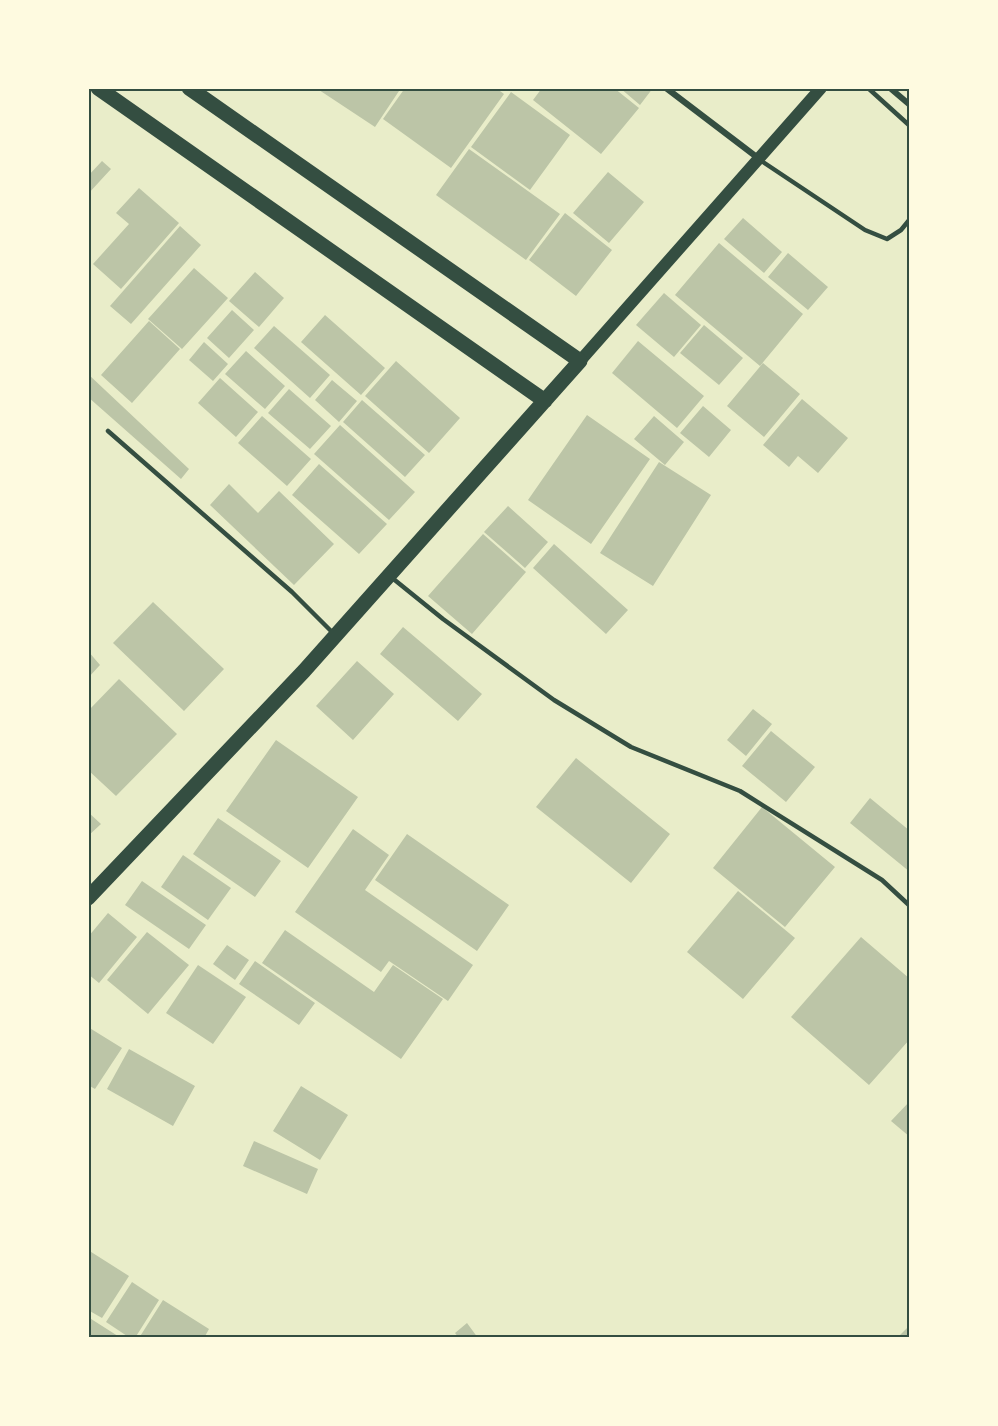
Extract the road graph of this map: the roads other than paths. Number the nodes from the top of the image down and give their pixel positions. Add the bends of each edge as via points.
1 (98, 88) edge
2 (189, 88) edge
3 (666, 88) edge
4 (821, 88) edge
5 (868, 88) edge
6 (890, 88) edge
7 (909, 105) edge
8 (909, 126) edge
9 (758, 158) junction
10 (909, 219) edge
11 (580, 361) junction
12 (545, 400) junction
13 (108, 431) dead end
14 (389, 575) junction
15 (335, 635) junction
16 (88, 898) edge
17 (909, 906) edge

1 - 12 main road
2 - 11 main road
3 - 9 street
4 - 9 main road
5 - 8 lane
6 - 7 street
9 - 10 lane via 865,230 886,239 901,230
9 - 11 main road
11 - 12 main road
12 - 14 main road
13 - 15 lane via 292,592
14 - 15 main road
14 - 17 lane via 554,700 631,747 740,791 882,880
15 - 16 main road

